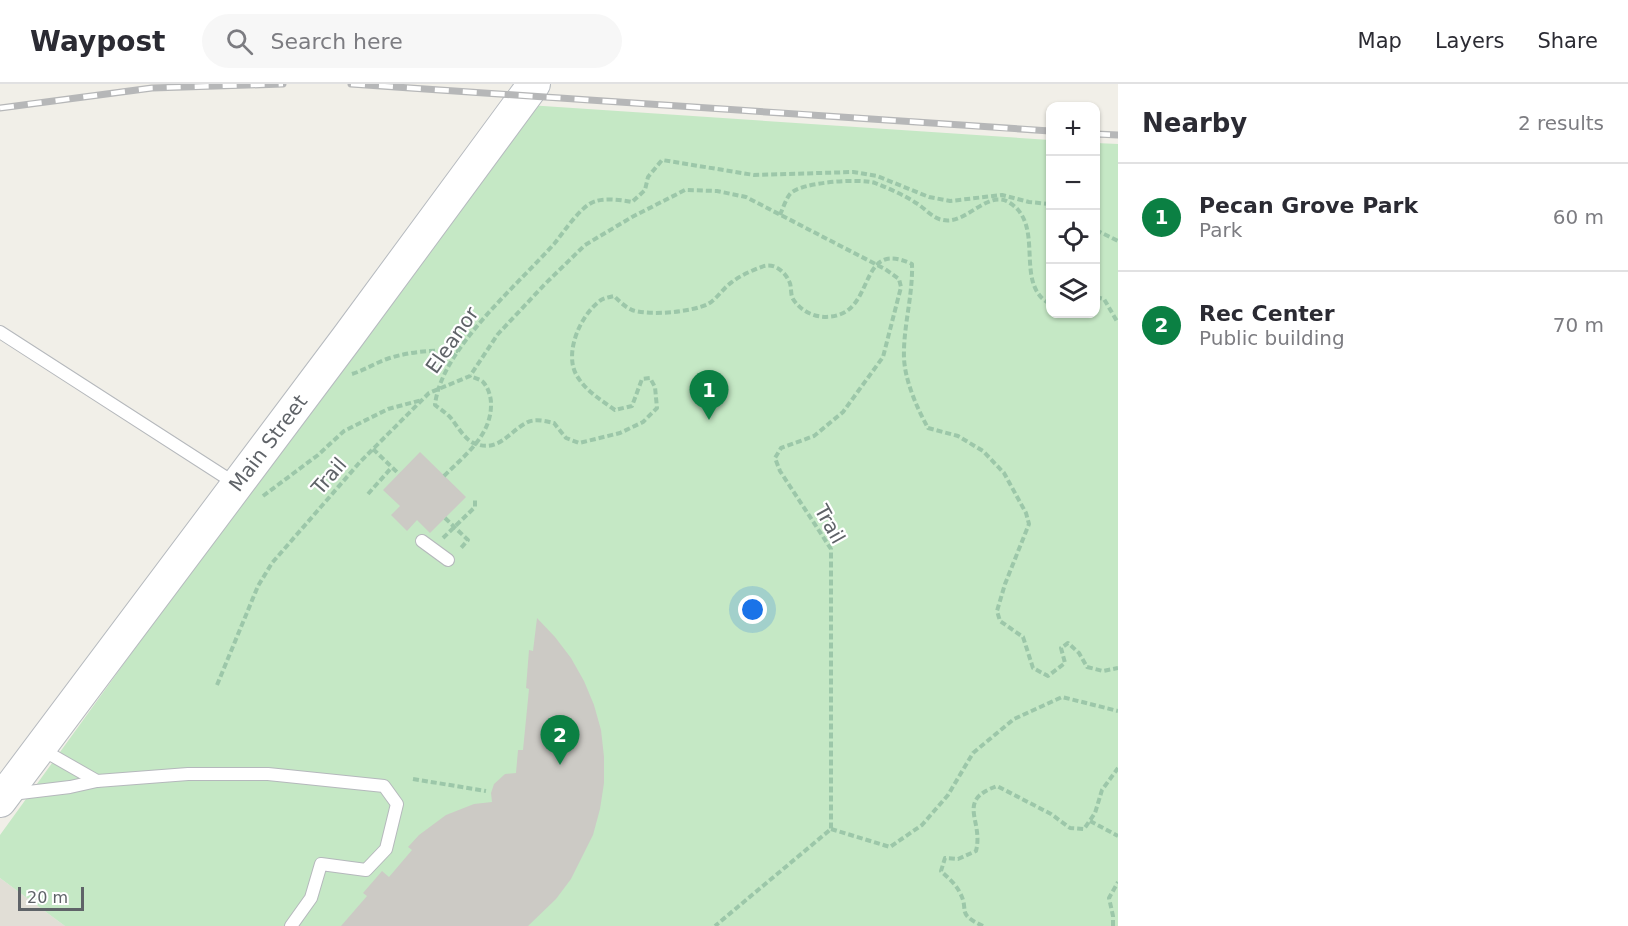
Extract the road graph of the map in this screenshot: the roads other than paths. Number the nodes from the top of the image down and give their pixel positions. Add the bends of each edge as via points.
1 (534, 84) edge
2 (0, 332) edge
3 (237, 484) junction
4 (422, 541) dead end
5 (448, 560) road end
6 (39, 748) junction
7 (97, 781) junction
8 (2, 798) edge
9 (291, 926) edge

1 - 3 street, Main Street
2 - 3 lane
3 - 6 street, Main Street
4 - 5 lane
6 - 7 lane
6 - 8 street, Main Street
7 - 8 lane
7 - 9 lane via 178,774 268,774 384,786 397,804 386,849 366,870 321,864 311,898

